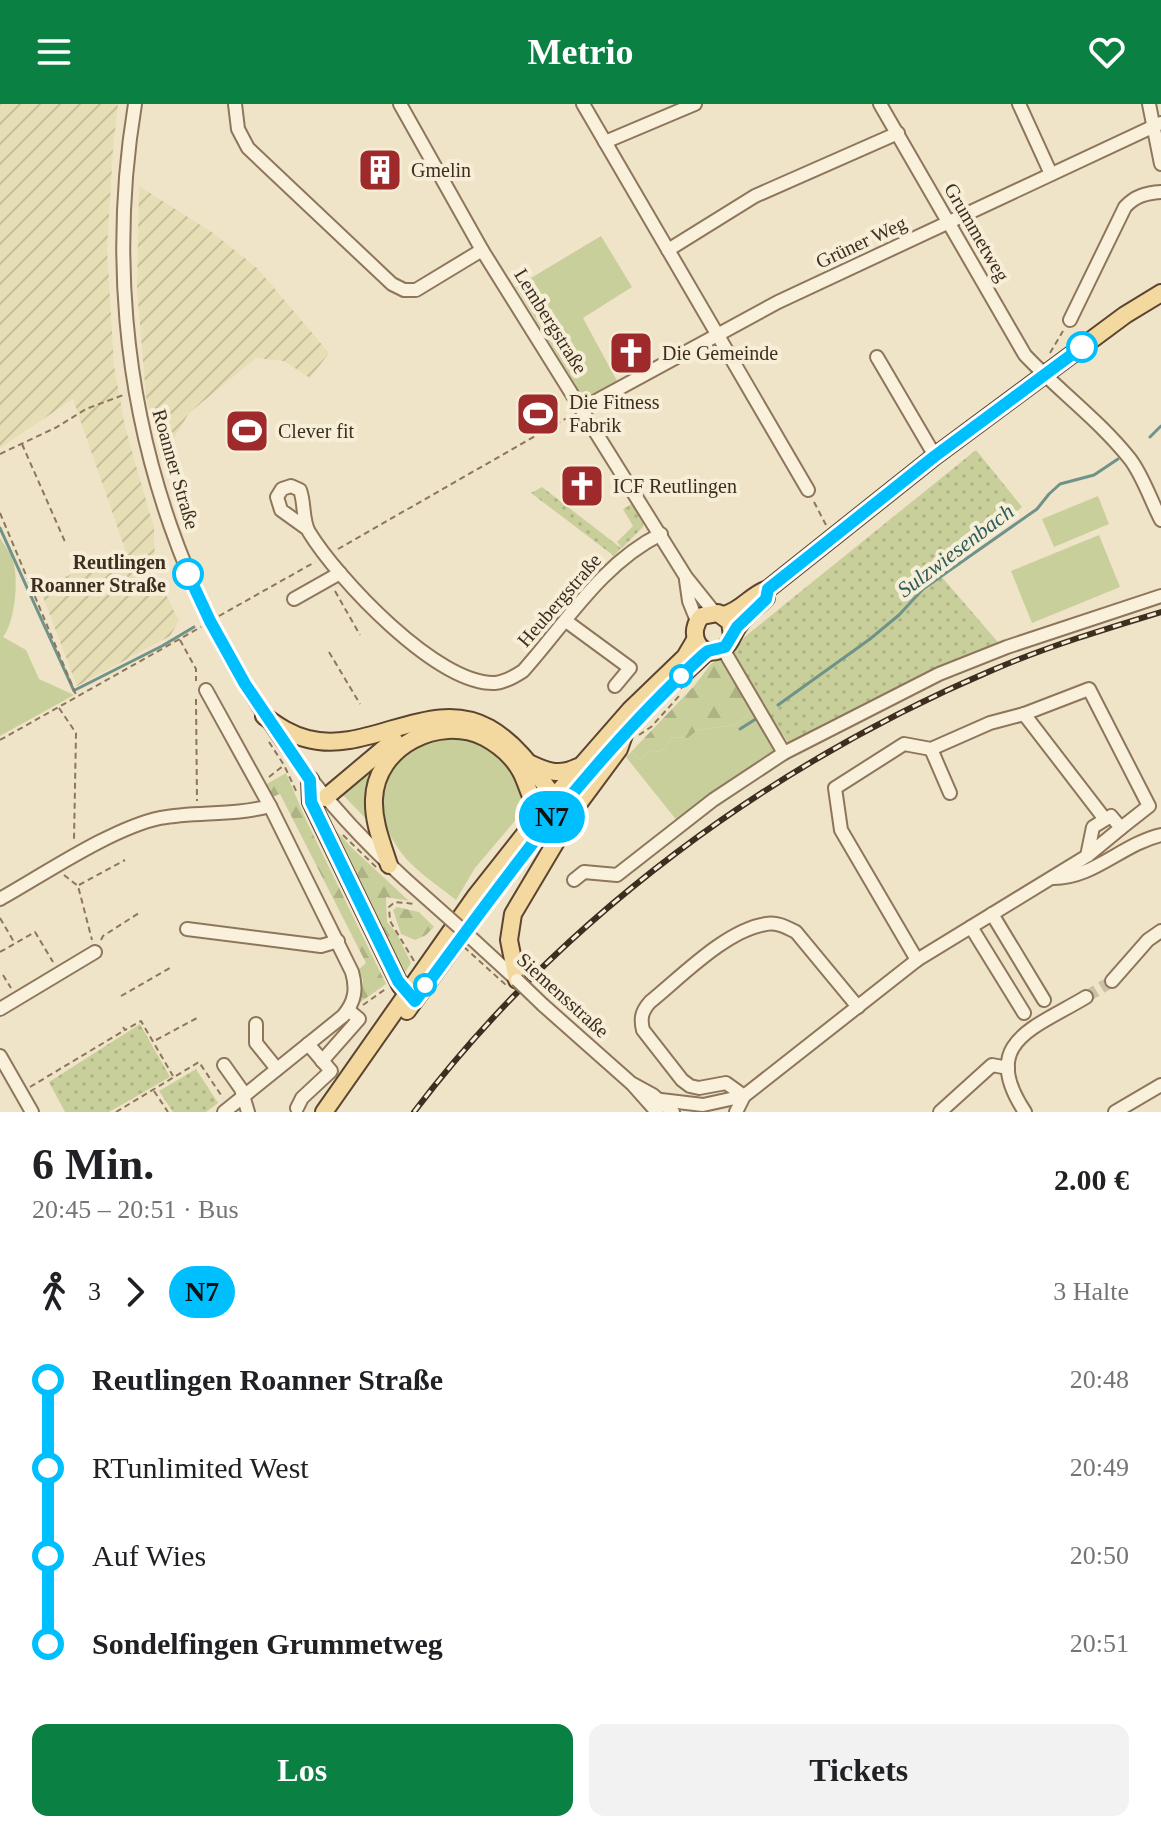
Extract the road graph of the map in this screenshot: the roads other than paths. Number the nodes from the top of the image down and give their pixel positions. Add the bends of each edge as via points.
1 (135, 104) edge
2 (235, 104) edge
3 (400, 104) edge
4 (583, 104) edge
5 (695, 104) edge
6 (880, 104) edge
7 (1019, 104) edge
8 (1149, 104) edge
9 (1158, 125) edge
10 (898, 133) junction
11 (605, 142) junction
12 (1161, 164) edge
13 (1051, 174) junction
14 (1161, 192) edge
15 (949, 223) junction
16 (482, 250) junction
17 (668, 250) junction
18 (1161, 293) edge
19 (1070, 320) road end
20 (717, 335) junction
21 (877, 357) dead end
22 (1050, 372) junction
23 (583, 408) junction
24 (935, 456) junction
25 (808, 490) road end
26 (1161, 520) edge
27 (306, 528) dead end
28 (661, 534) junction
29 (340, 573) junction
30 (686, 577) junction
31 (768, 589) junction
32 (1161, 596) edge
33 (294, 599) dead end
34 (718, 614) junction
35 (566, 621) junction
36 (697, 621) junction
37 (695, 640) junction
38 (721, 645) junction
39 (615, 686) dead end
40 (200, 688) road end
41 (1024, 714) junction
42 (264, 716) junction
43 (409, 720) junction
44 (625, 732) junction
45 (931, 749) junction
46 (784, 753) junction
47 (585, 761) junction
48 (531, 764) junction
49 (310, 780) junction
50 (950, 793) dead end
51 (325, 798) junction
52 (1155, 804) edge
53 (270, 806) junction
54 (552, 808) junction
55 (1104, 818) junction
56 (1121, 828) junction
57 (1161, 835) edge
58 (1087, 856) junction
59 (383, 866) junction
60 (1052, 878) junction
61 (574, 880) dead end
62 (0, 899) edge
63 (992, 914) junction
64 (971, 927) junction
65 (187, 929) dead end
66 (1161, 931) edge
67 (465, 940) joint
68 (338, 941) junction
69 (95, 952) road end
70 (917, 960) junction
71 (1112, 981) tunnel mouth
72 (512, 983) junction
73 (410, 997) junction
74 (1086, 997) tunnel mouth
75 (1044, 1000) dead end
76 (858, 1007) junction
77 (0, 1009) edge
78 (346, 1013) junction
79 (1024, 1013) dead end
80 (256, 1024) dead end
81 (308, 1044) junction
82 (0, 1056) edge
83 (322, 1061) junction
84 (224, 1065) dead end
85 (1008, 1068) junction
86 (277, 1069) junction
87 (1161, 1085) edge
88 (744, 1096) junction
89 (243, 1097) junction
90 (725, 1100) junction
91 (297, 1108) dead end
92 (657, 1109) edge
93 (227, 1110) edge
94 (32, 1112) edge
95 (248, 1112) edge
96 (324, 1112) edge
97 (338, 1112) edge
98 (673, 1112) edge
99 (713, 1112) edge
100 (736, 1112) edge
101 (940, 1112) edge
102 (1025, 1112) edge
103 (1115, 1112) edge

1 - 42 street, Roanner Straße via 122,249 135,396 153,474 182,560
2 - 16 street via 238,129 248,148 392,284 416,290
3 - 16 street, Lembergstraße
4 - 11 street
5 - 11 street
6 - 10 street, Grummetweg
7 - 13 street
8 - 9 street
9 - 12 street
9 - 13 street, Grüner Weg
10 - 15 street, Grummetweg
10 - 17 street via 755,196
11 - 17 street
13 - 15 street, Grüner Weg
14 - 19 street via 1142,195 1125,207
15 - 20 street, Grüner Weg
15 - 22 street, Grummetweg via 1025,355
16 - 23 street, Lembergstraße
17 - 20 street
18 - 22 main road
20 - 23 street, Grüner Weg
20 - 25 street
21 - 24 street
22 - 24 main road
22 - 26 street, Grummetweg via 1132,462
23 - 28 street, Lembergstraße via 617,471
24 - 31 main road
27 - 29 street, Heubergstraße
28 - 30 street, Lembergstraße
28 - 35 street, Heubergstraße via 637,546 585,592
29 - 33 street
29 - 35 street, Heubergstraße via 416,646 475,680 494,683 523,671
30 - 34 street, Lembergstraße
30 - 36 street, Lembergstraße
31 - 34 main road via 731,614
31 - 38 main road via 766,599
32 - 46 street via 939,674
34 - 36 main road via 705,614
34 - 38 main road via 732,626
35 - 39 street via 630,668
36 - 37 main road
37 - 38 main road
37 - 47 main road via 685,657
38 - 44 main road
38 - 46 street via 738,662
40 - 53 street
41 - 45 street
41 - 52 street via 1089,689
41 - 55 street
42 - 43 main road via 297,736 321,741 351,740
42 - 49 street, Roanner Straße
43 - 48 main road via 479,723
43 - 51 main road
44 - 54 main road
44 - 72 main road via 519,901 509,927
45 - 50 street
45 - 70 street via 904,744 835,788 841,830
46 - 61 street via 617,875 584,872
47 - 48 main road via 563,773
47 - 54 main road
48 - 54 main road
49 - 51 street, Roanner Straße
49 - 73 main road via 311,802
51 - 59 street, Roanner Straße
52 - 56 street
53 - 62 street via 245,813 158,818
53 - 68 street
54 - 59 main road via 531,800 519,768 496,744 465,730 422,735 385,764 374,796
54 - 73 main road via 467,907
55 - 56 street via 1111,816
55 - 58 street via 1093,827
56 - 58 street
57 - 60 street via 1075,877
58 - 60 street
59 - 67 street, Roanner Straße, bridge via 405,879
60 - 63 street
63 - 64 street
63 - 75 street
64 - 70 street
64 - 79 street
65 - 68 street via 321,946
66 - 71 street
67 - 72 street, Siemensstraße
68 - 78 street via 356,983
69 - 77 street
70 - 76 street
72 - 92 street, Siemensstraße, bridge
73 - 96 main road
73 - 97 main road
74 - 85 street via 1021,1035 1011,1047
76 - 88 street
76 - 88 street via 796,932 768,923 728,939 643,1011 641,1021 690,1086 726,1083
78 - 81 street
78 - 83 street via 359,1019
80 - 86 street via 256,1043
81 - 83 street
81 - 86 street
82 - 94 street
83 - 91 street via 331,1071
84 - 89 street
85 - 101 street via 992,1065
85 - 102 street via 1009,1083
86 - 89 street
87 - 103 street
88 - 90 street
88 - 100 street
89 - 93 street
89 - 95 street
90 - 92 street
90 - 99 street
92 - 98 street, Siemensstraße

